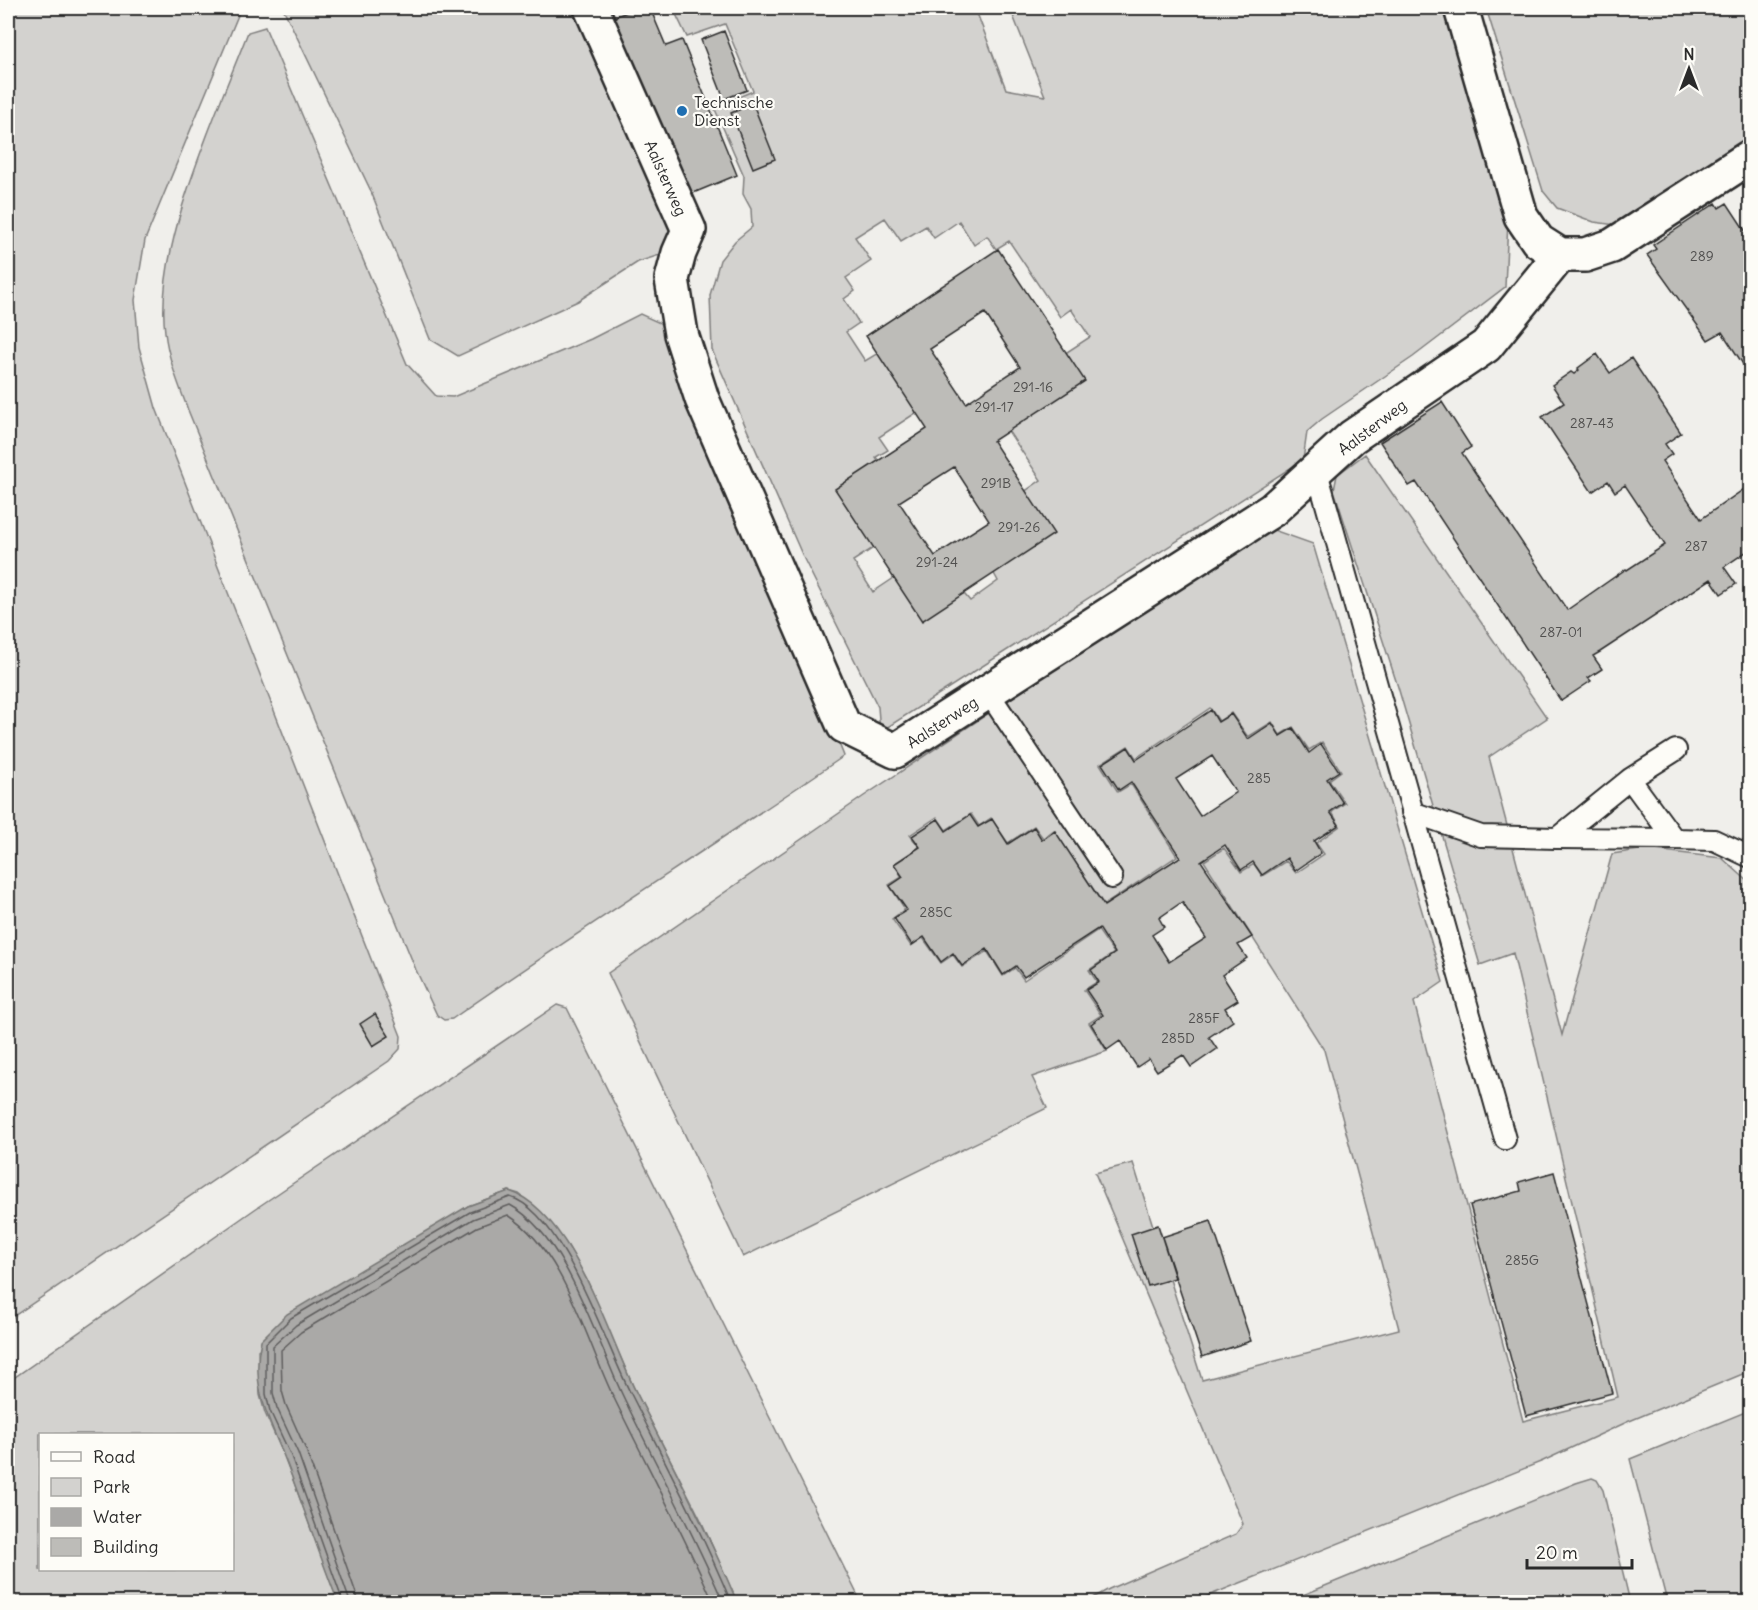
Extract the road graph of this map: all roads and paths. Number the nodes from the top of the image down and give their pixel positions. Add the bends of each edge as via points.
1 (591, 8) edge
2 (1461, 8) edge
3 (1750, 157) edge
4 (1560, 255) junction
5 (1317, 472) junction
6 (988, 692) junction
7 (1676, 750) dead end
8 (1630, 780) junction
9 (1412, 812) junction
10 (1557, 838) junction
11 (1674, 839) junction
12 (1750, 857) edge
13 (1112, 878) dead end
14 (1505, 1139) dead end

1 - 6 street, Aalsterweg via 689,230 672,279 681,334 702,399 844,726 895,752
2 - 4 street via 1521,216 1538,241
3 - 4 street via 1612,246 1585,255
4 - 5 street, Aalsterweg via 1486,346 1352,437
5 - 6 street, Aalsterweg via 1272,510
5 - 9 lane
6 - 13 lane
7 - 8 lane
8 - 10 lane
8 - 11 lane
9 - 10 lane via 1481,836
9 - 14 lane
10 - 11 lane
11 - 12 lane via 1714,840

